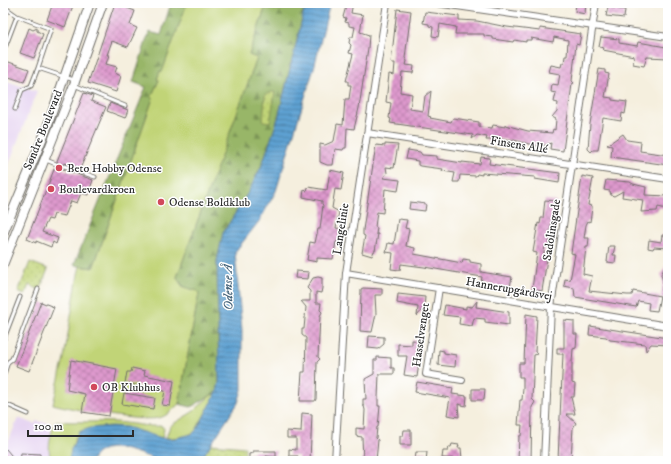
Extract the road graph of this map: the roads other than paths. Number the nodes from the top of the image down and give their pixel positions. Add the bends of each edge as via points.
1 (90, 3) edge
2 (102, 3) edge
3 (387, 3) edge
4 (436, 3) edge
5 (596, 3) edge
6 (3, 6) edge
7 (17, 16) junction
8 (593, 26) junction
9 (668, 37) edge
10 (6, 45) dead end
11 (38, 68) junction
12 (65, 76) junction
13 (75, 82) junction
14 (125, 106) dead end
15 (15, 109) dead end
16 (367, 133) junction
17 (44, 160) junction
18 (56, 164) dead end
19 (573, 164) junction
20 (64, 166) dead end
21 (94, 177) dead end
22 (668, 179) edge
23 (6, 216) edge
24 (3, 234) edge
25 (3, 265) edge
26 (346, 273) junction
27 (439, 288) junction
28 (38, 289) dead end
29 (20, 297) dead end
30 (552, 307) junction
31 (668, 326) edge
32 (3, 341) edge
33 (3, 360) edge
34 (8, 362) junction
35 (3, 377) edge
36 (462, 380) dead end
37 (3, 403) edge
38 (28, 414) dead end
39 (335, 461) edge
40 (544, 461) edge

1 - 12 street, Søndre Boulevard
2 - 13 street, Søndre Boulevard
3 - 16 street, Langelinie
4 - 8 street
5 - 8 street, Sadolinsgade
6 - 7 lane
7 - 10 lane
7 - 11 lane via 51,29
8 - 9 street
8 - 19 street, Sadolinsgade
11 - 12 lane
11 - 15 lane via 31,86 22,90
12 - 13 lane
12 - 23 street, Søndre Boulevard via 46,130
13 - 14 lane
13 - 17 street, Søndre Boulevard
16 - 19 street, Finsens Allé
16 - 26 street, Langelinie
17 - 18 lane
17 - 25 street, Søndre Boulevard
19 - 22 street, Finsens Allé
19 - 30 street, Sadolinsgade
20 - 21 lane
23 - 24 street, Søndre Boulevard
26 - 27 street, Hannerupgårdsvej
26 - 39 street, Langelinie
27 - 30 street, Hannerupgårdsvej
27 - 36 street, Hasselvænget via 426,374
28 - 34 lane via 12,359
29 - 32 lane
30 - 31 street, Hannerupgårdsvej
30 - 40 street, Sadolinsgade
33 - 34 lane
34 - 35 lane
37 - 38 lane

